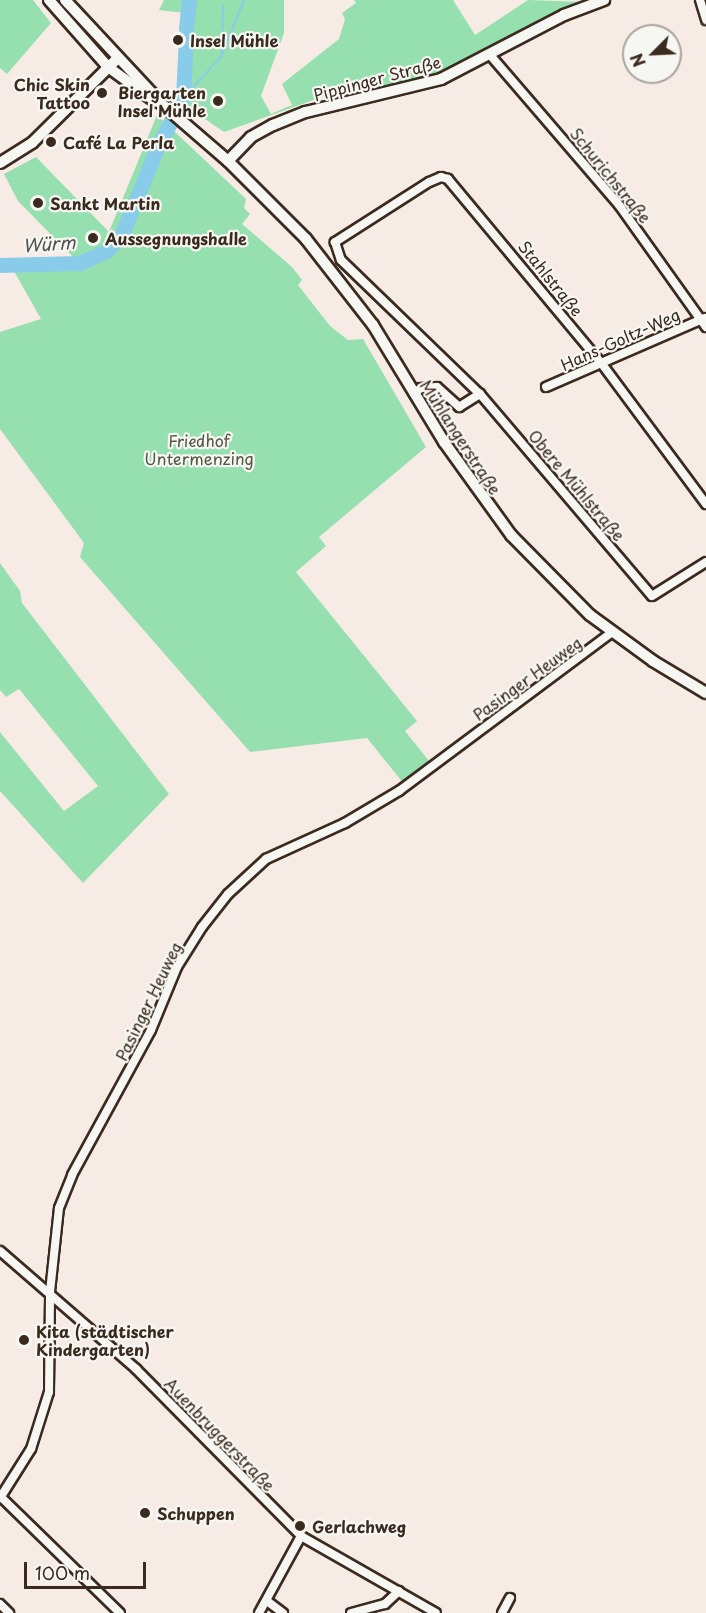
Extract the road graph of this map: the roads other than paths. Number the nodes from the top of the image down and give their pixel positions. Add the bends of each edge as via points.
1 (49, 0) edge
2 (65, 0) edge
3 (604, 0) edge
4 (700, 0) edge
5 (706, 20) edge
6 (490, 55) junction
7 (118, 58) junction
8 (108, 67) junction
9 (162, 104) junction
10 (228, 161) junction
11 (0, 163) edge
12 (335, 242) joint
13 (704, 322) edge
14 (602, 364) junction
15 (546, 387) dead end
16 (414, 394) junction
17 (480, 394) junction
18 (706, 504) edge
19 (706, 562) edge
20 (612, 632) junction
21 (706, 693) edge
22 (0, 1251) edge
23 (50, 1292) junction
24 (0, 1497) edge
25 (301, 1536) junction
26 (399, 1591) junction
27 (510, 1598) dead end
28 (267, 1601) junction
29 (0, 1604) edge
30 (9, 1613) edge
31 (120, 1613) edge
32 (259, 1613) edge
33 (283, 1613) edge
34 (351, 1613) edge
35 (436, 1613) edge
36 (502, 1613) edge

1 - 8 main road
2 - 7 main road
3 - 6 main road, Pippinger Straße via 564,15
4 - 5 street
6 - 10 main road, Pippinger Straße via 441,79 306,112 273,125 251,137
6 - 13 street, Schurichstraße via 619,205
7 - 8 main road
7 - 9 main road
8 - 9 main road via 140,93
8 - 11 main road via 32,143
9 - 10 main road, Mühlangerstraße
10 - 16 main road, Mühlangerstraße via 306,239 359,305
12 - 14 street, Stahlstraße via 429,182 441,177 448,179
12 - 17 street, Obere Mühlstraße via 341,260
13 - 14 street, Hans-Goltz-Weg
14 - 15 street, Hans-Goltz-Weg
14 - 18 street, Stahlstraße
16 - 17 street via 430,385 437,387 459,407
16 - 20 main road, Mühlangerstraße via 463,472 511,535
17 - 19 street, Obere Mühlstraße via 652,596
20 - 21 main road, Mühlangerstraße
20 - 23 street, Pasinger Heuweg via 399,791 345,823 266,859 228,894 177,967 151,1030 72,1175 58,1208
22 - 23 street, Auenbruggerstraße
23 - 24 street, Pasinger Heuweg via 52,1374 43,1417 31,1449
23 - 25 street, Auenbruggerstraße via 136,1369
24 - 31 street
25 - 26 street, Auenbruggerstraße
25 - 28 street
26 - 34 street via 385,1604
26 - 35 street, Auenbruggerstraße
27 - 36 street
28 - 32 street
28 - 33 street
29 - 30 street

